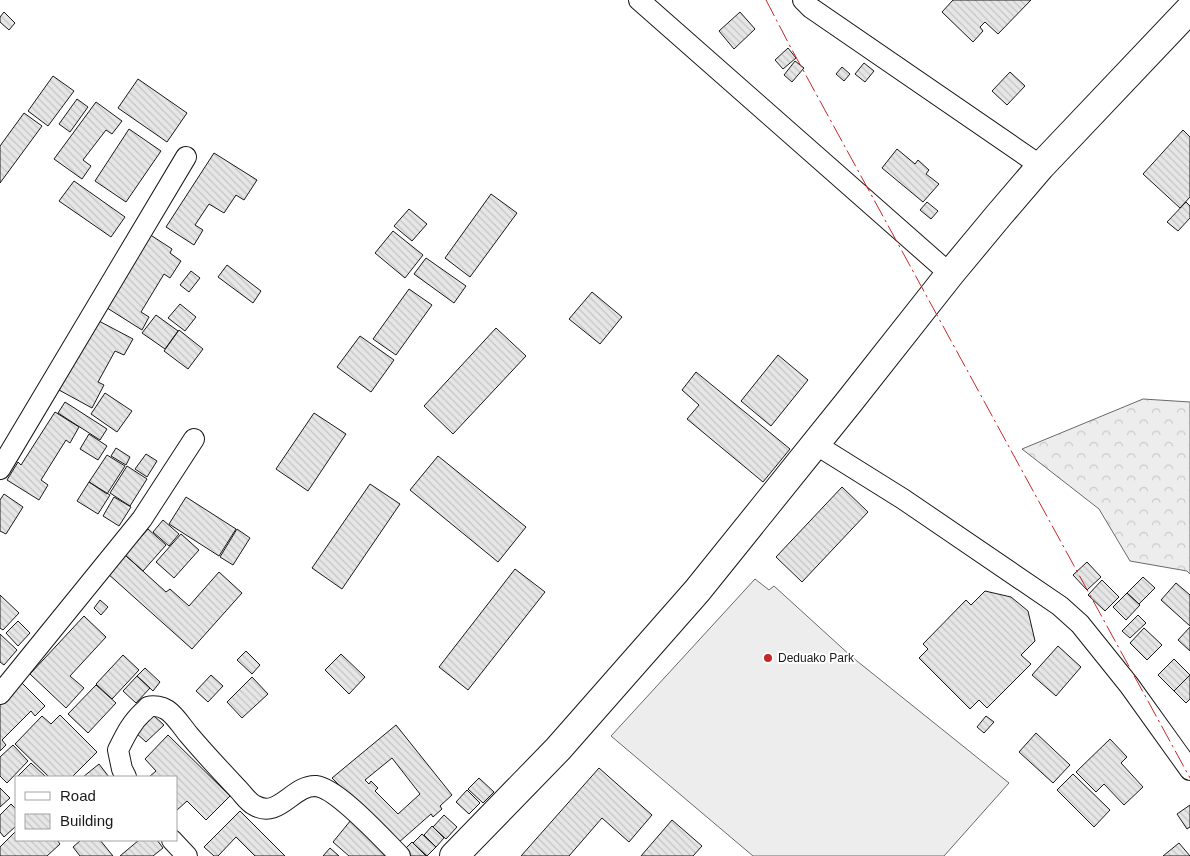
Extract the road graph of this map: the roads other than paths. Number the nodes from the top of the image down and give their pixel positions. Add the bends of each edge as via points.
1 (639, 0) edge
2 (803, 0) edge
3 (1190, 9) edge
4 (186, 157) dead end
5 (1041, 166) junction
6 (950, 274) junction
7 (194, 439) dead end
8 (815, 444) junction
9 (0, 469) edge
10 (0, 694) edge
11 (1190, 770) edge
12 (126, 776) edge
13 (173, 841) edge
14 (187, 856) edge
15 (400, 856) edge
16 (454, 856) edge

1 - 6 street
2 - 5 street
3 - 5 street
4 - 9 street
5 - 6 street
6 - 8 street
7 - 10 street via 142,518
8 - 11 street via 903,499 1060,606 1080,624 1129,685
8 - 16 street via 697,591 613,688
12 - 15 street via 118,750 127,732 135,719 149,707 164,708 254,805 268,809 282,804 305,788 317,786 360,816
13 - 14 street

